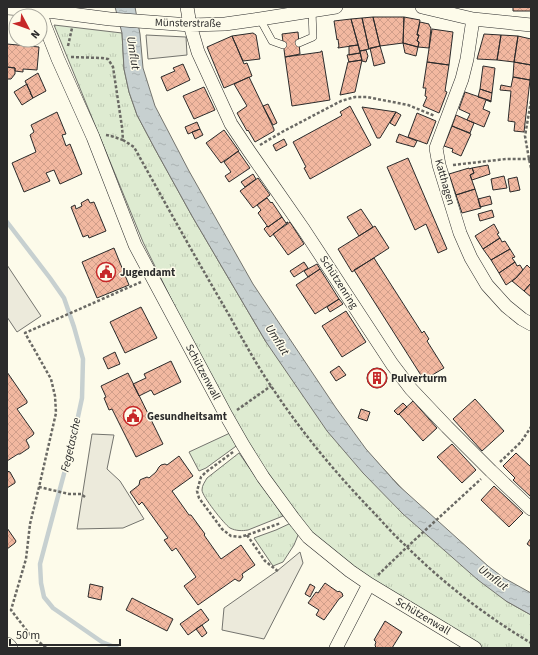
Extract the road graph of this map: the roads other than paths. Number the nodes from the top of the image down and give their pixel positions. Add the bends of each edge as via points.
1 (187, 7) edge
2 (336, 7) edge
3 (422, 7) edge
4 (48, 10) edge
5 (312, 11) junction
6 (260, 19) junction
7 (473, 19) junction
8 (190, 25) junction
9 (531, 25) edge
10 (48, 31) edge
11 (299, 43) dead end
12 (283, 45) dead end
13 (531, 324) edge
14 (531, 509) edge
15 (370, 584) junction
16 (336, 648) edge
17 (475, 648) edge

1 - 8 street, Schützenring
2 - 5 street, Münsterstraße
3 - 7 street
4 - 8 street, Münsterstraße via 110,19
5 - 6 street, Münsterstraße
5 - 11 lane via 312,37
6 - 8 street, Münsterstraße
6 - 12 lane via 272,41
7 - 9 street
7 - 13 street, Katthagen via 462,79 436,148 439,165 460,233 471,258 487,285 506,306
8 - 14 street, Schützenring via 198,52 231,124 392,364 411,389
10 - 15 street, Schützenwall via 63,58 135,245 243,445 263,477 308,537
15 - 16 street
15 - 17 street, Schützenwall

